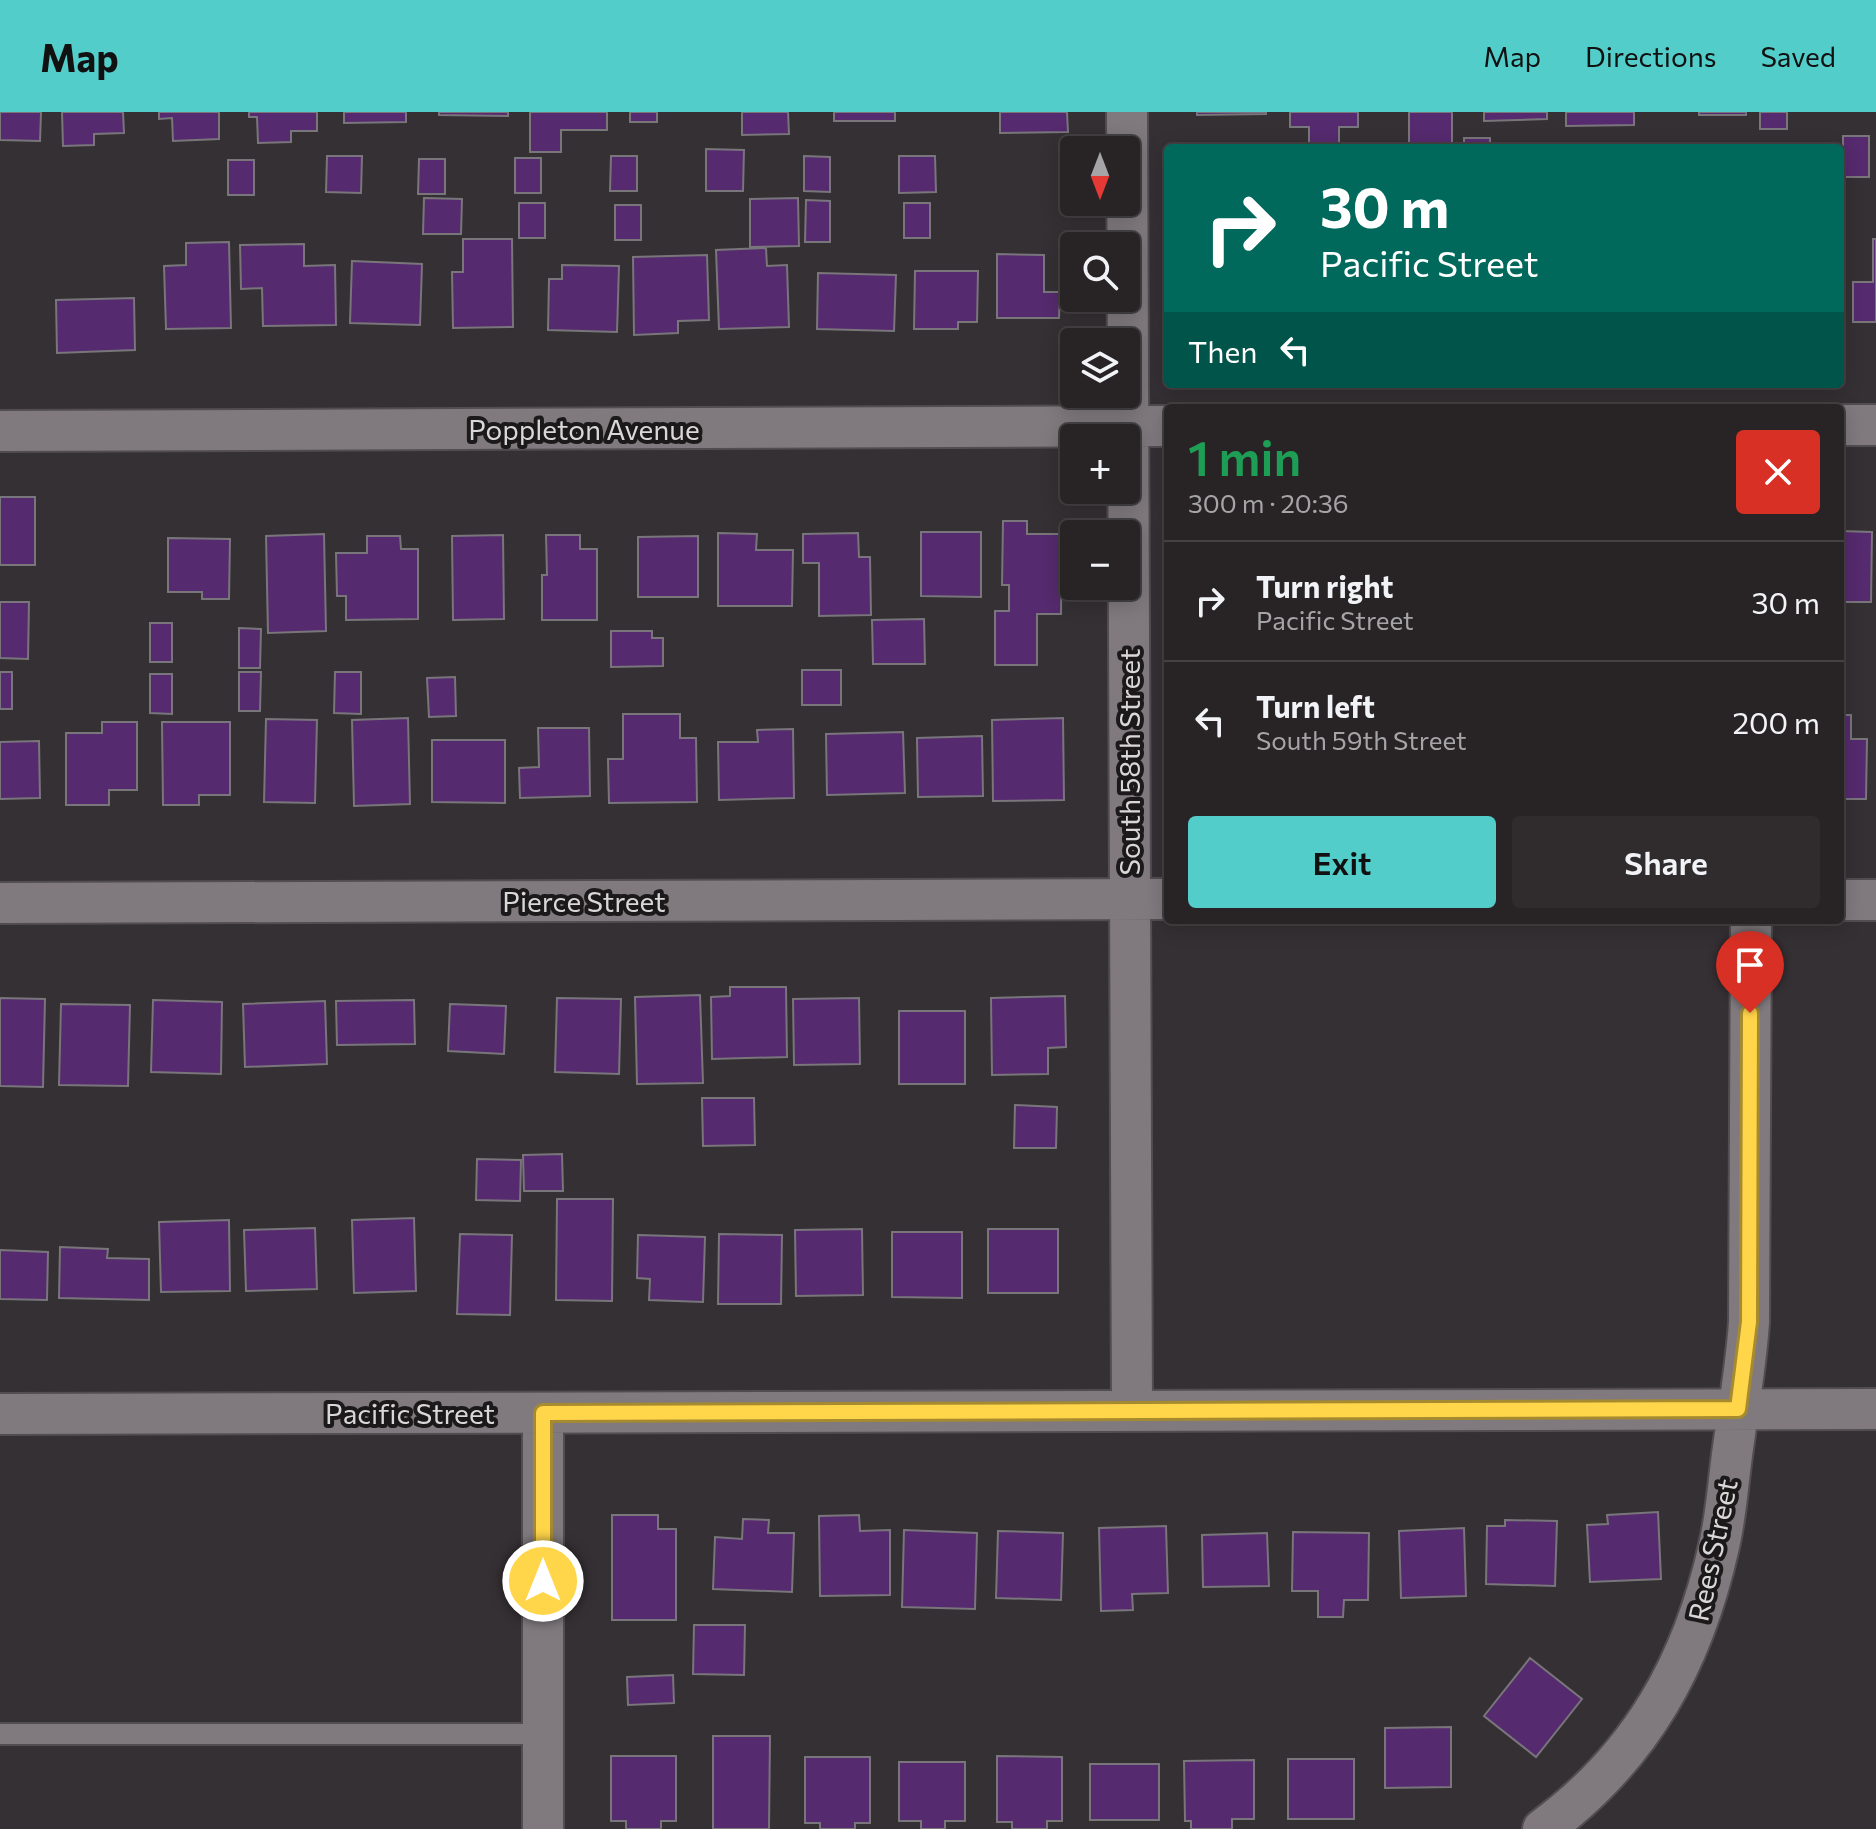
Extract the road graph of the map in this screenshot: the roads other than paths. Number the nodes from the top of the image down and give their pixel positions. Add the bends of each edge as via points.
1 (1127, 112) edge
2 (1129, 424) edge
3 (1844, 425) edge
4 (1876, 425) edge
5 (1060, 426) edge
6 (1140, 426) edge
7 (1164, 426) edge
8 (0, 431) edge
9 (1132, 504) edge
10 (1149, 899) edge
11 (1844, 900) edge
12 (1876, 900) edge
13 (0, 903) edge
14 (1751, 924) edge
15 (1738, 1409) junction
16 (1876, 1409) edge
17 (1132, 1411) junction
18 (543, 1413) junction
19 (0, 1414) edge
20 (0, 1734) edge
21 (543, 1734) junction
22 (543, 1829) edge
23 (1543, 1829) edge

1 - 2 street, South 58th Street
3 - 4 street
5 - 8 street, Poppleton Avenue
6 - 7 street, Poppleton Avenue
9 - 10 street, South 58th Street
10 - 13 street, Pierce Street
10 - 17 street, South 58th Street
11 - 12 street
14 - 15 street, Rees Street via 1749,1322
15 - 16 street, Pacific Street
15 - 17 street, Pacific Street
15 - 23 street, Rees Street via 1720,1543 1692,1642 1651,1719 1624,1754
17 - 18 street, Pacific Street
18 - 19 street, Pacific Street
18 - 21 street
20 - 21 lane
21 - 22 street

